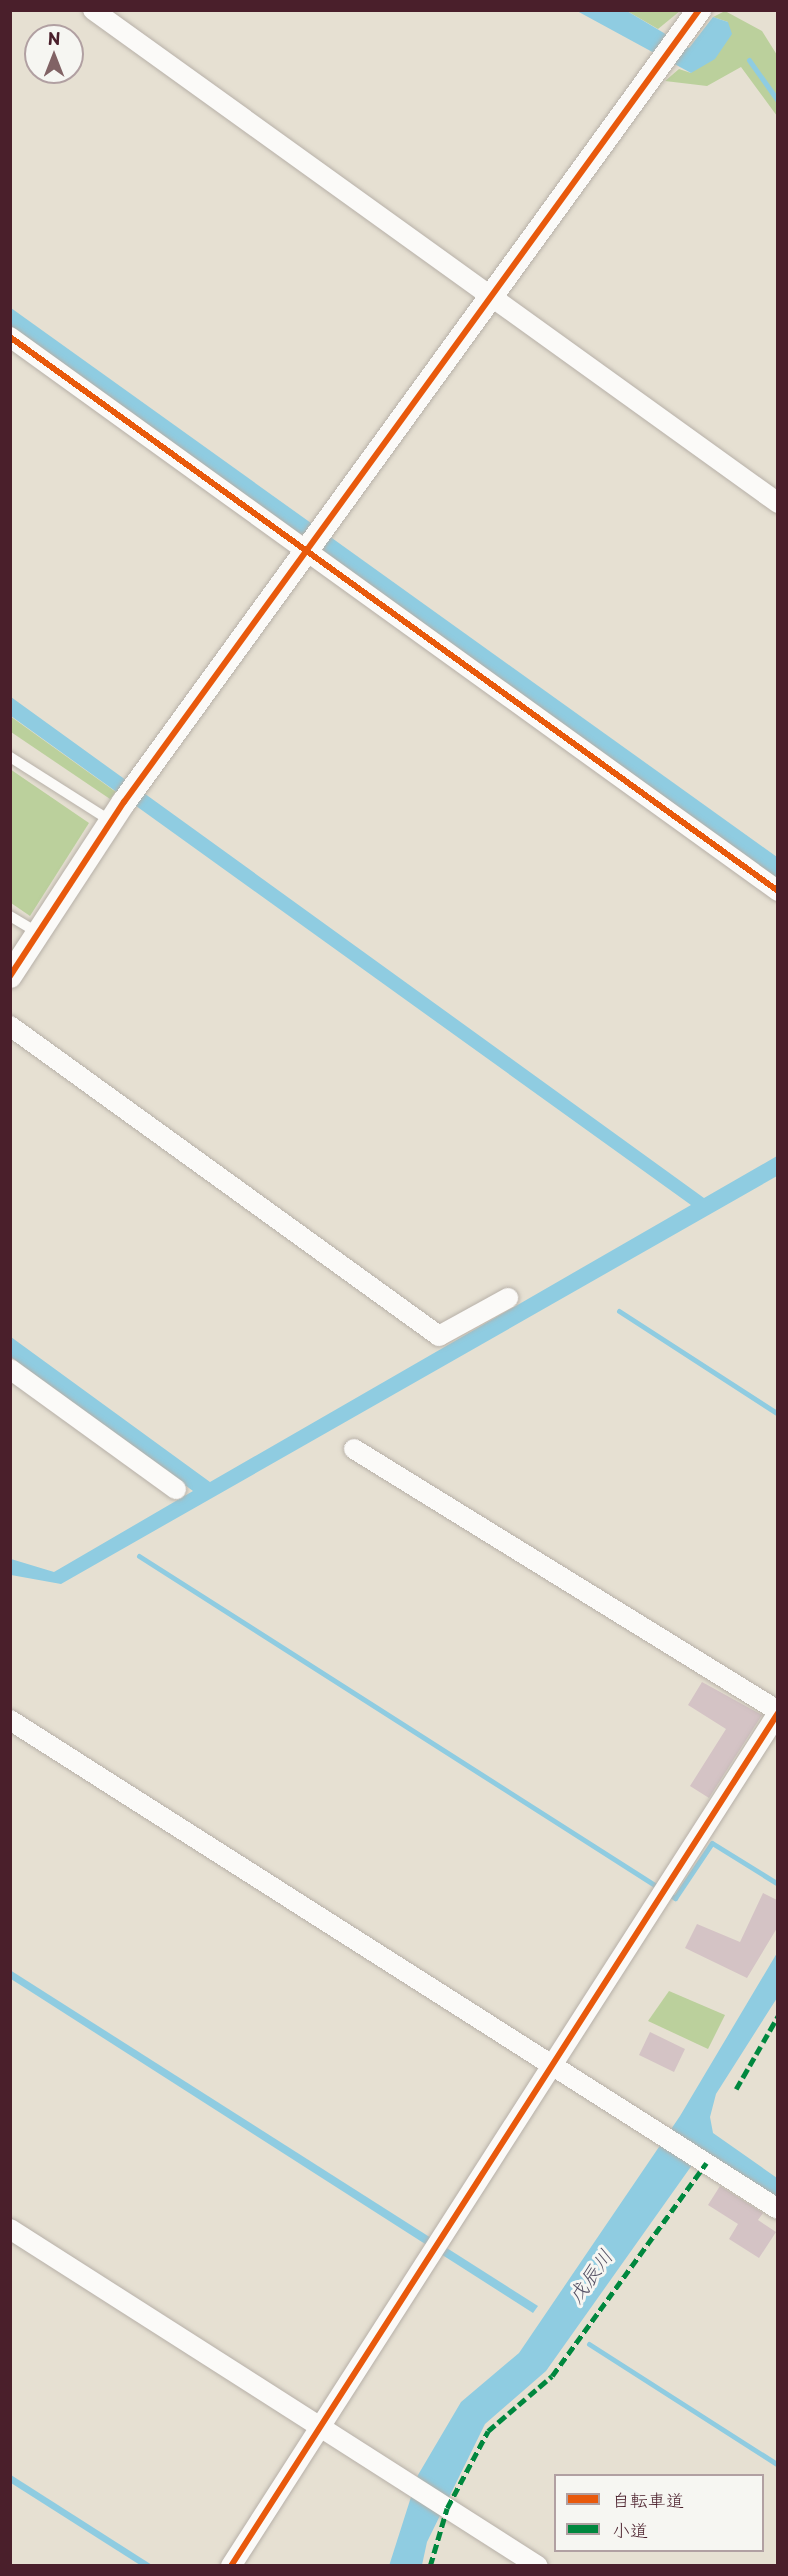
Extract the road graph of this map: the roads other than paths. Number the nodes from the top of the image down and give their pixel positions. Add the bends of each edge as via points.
1 (93, 10) edge
2 (699, 10) edge
3 (490, 296) junction
4 (10, 337) edge
5 (777, 503) edge
6 (306, 550) junction
7 (10, 758) edge
8 (124, 802) junction
9 (777, 891) edge
10 (10, 916) edge
11 (38, 933) junction
12 (10, 976) edge
13 (10, 1026) edge
14 (508, 1298) dead end
15 (10, 1370) edge
16 (354, 1449) dead end
17 (176, 1489) dead end
18 (777, 1712) edge
19 (10, 1720) edge
20 (550, 2064) junction
21 (777, 2209) edge
22 (10, 2229) edge
23 (321, 2427) junction
24 (231, 2565) edge
25 (538, 2565) edge

1 - 3 street
2 - 3 street
3 - 5 street
3 - 6 street
4 - 6 street
6 - 8 street
6 - 9 street
7 - 8 lane
8 - 11 street
10 - 11 lane
11 - 12 street
13 - 14 street via 439,1336
15 - 17 street
16 - 18 street
18 - 20 street
19 - 20 street
20 - 21 street
20 - 23 street
22 - 23 street
23 - 24 street
23 - 25 street

